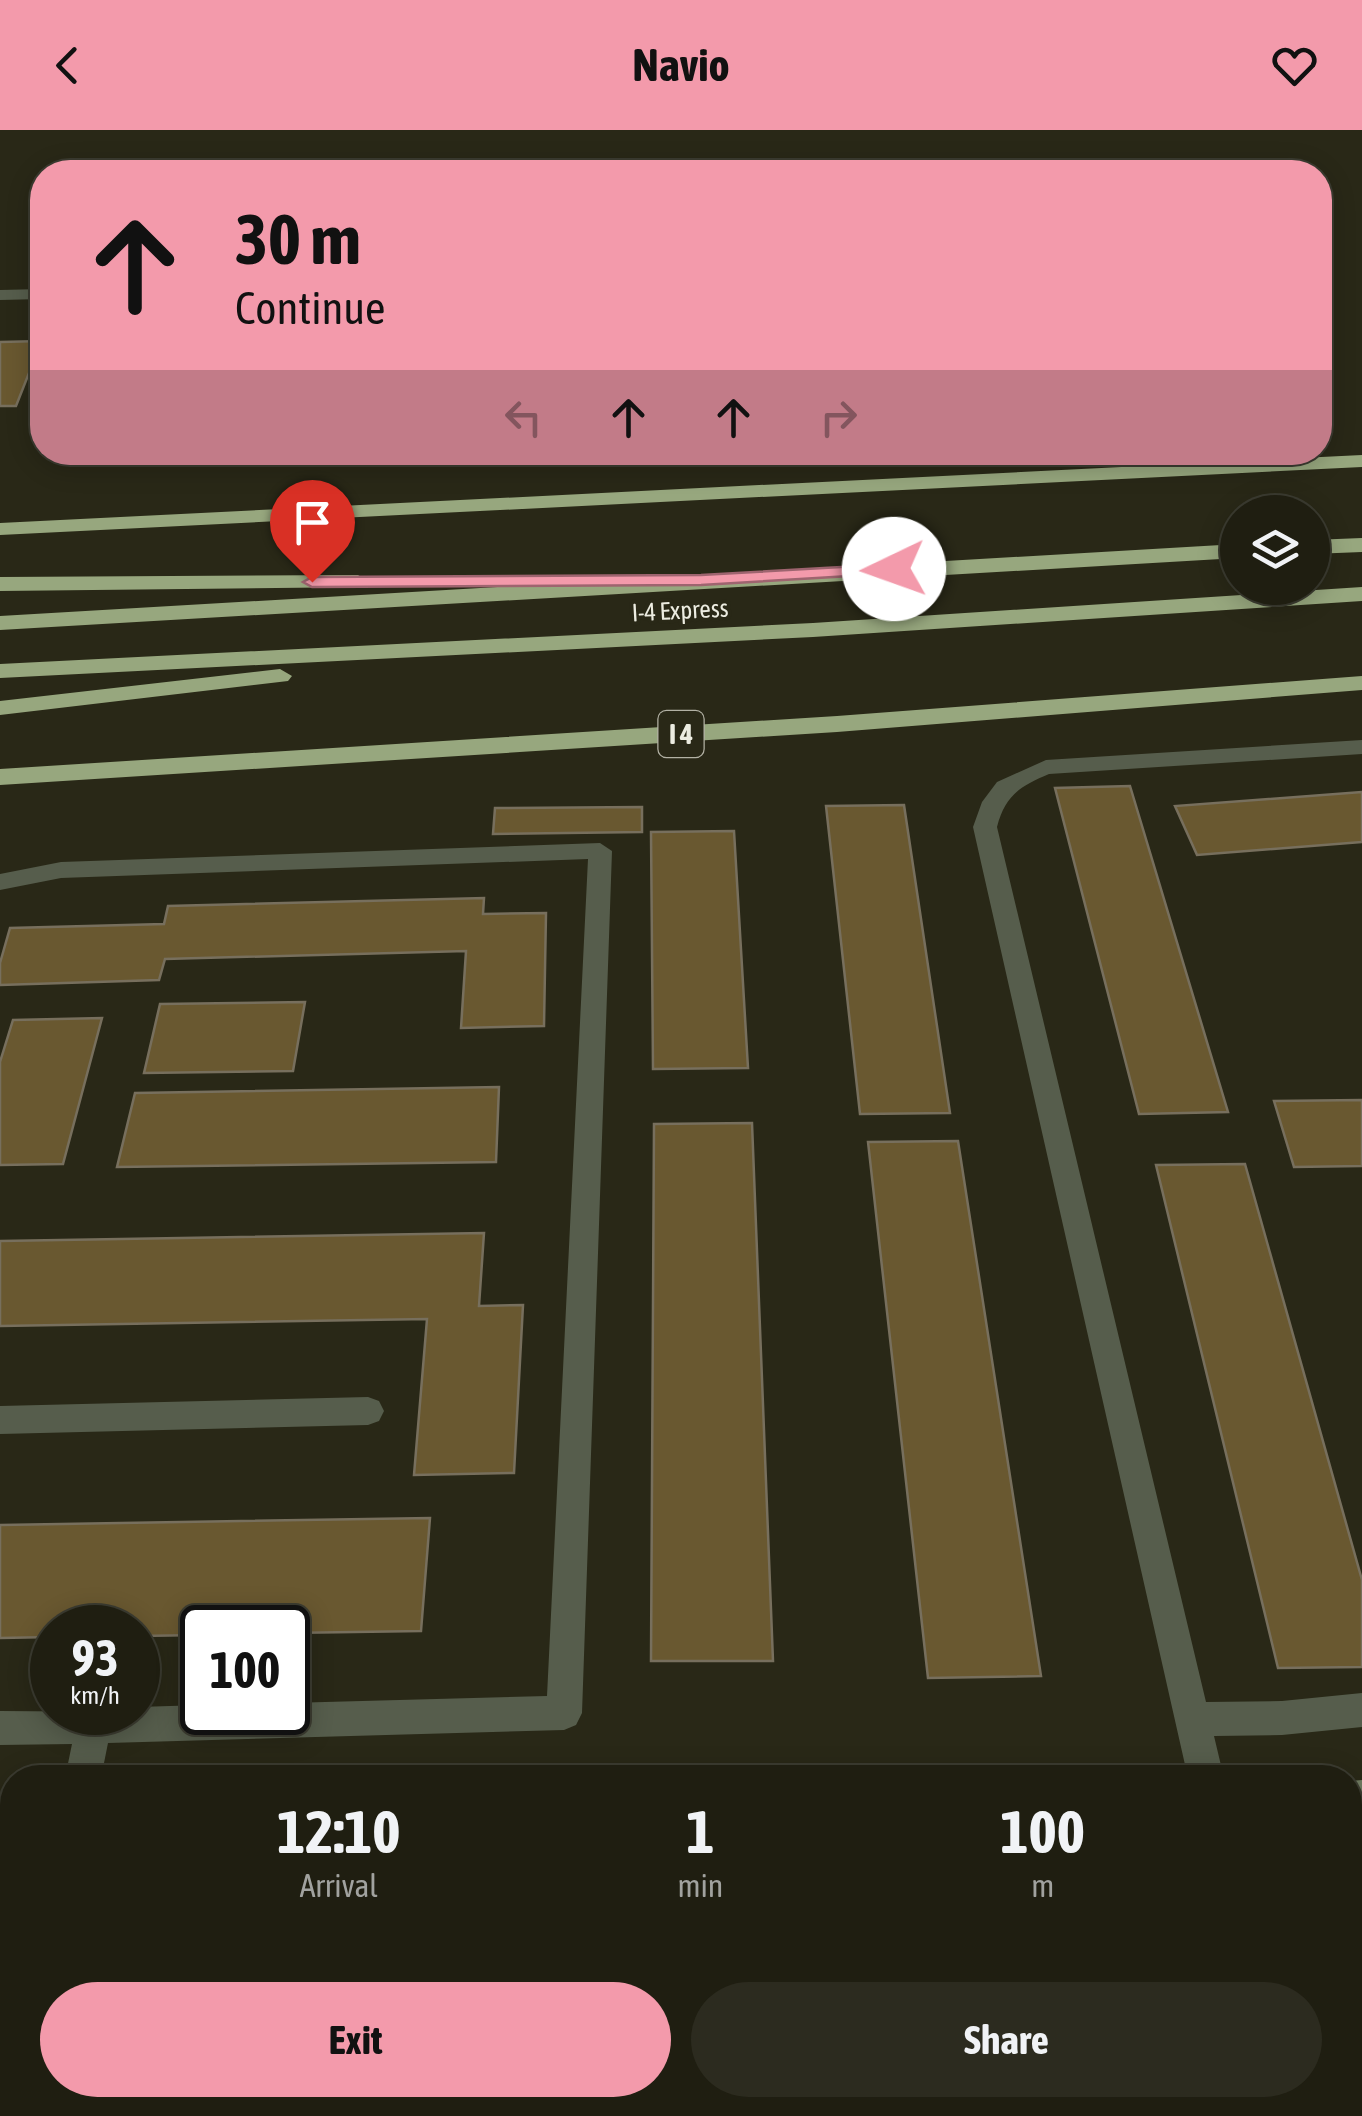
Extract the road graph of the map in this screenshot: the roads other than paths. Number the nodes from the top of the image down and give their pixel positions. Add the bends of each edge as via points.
1 (30, 294) edge
2 (0, 295) edge
3 (1362, 462) edge
4 (1332, 463) edge
5 (1302, 465) edge
6 (0, 530) edge
7 (1362, 545) edge
8 (1330, 547) edge
9 (1220, 552) edge
10 (701, 580) junction
11 (0, 584) edge
12 (1362, 594) edge
13 (0, 623) edge
14 (572, 643) junction
15 (0, 672) edge
16 (1362, 684) edge
17 (0, 708) edge
18 (1362, 747) edge
19 (0, 777) edge
20 (0, 882) edge
21 (368, 1411) dead end
22 (0, 1420) edge
23 (1362, 1710) edge
24 (1192, 1719) junction
25 (160, 1725) edge
26 (0, 1728) edge
27 (30, 1728) edge
28 (91, 1735) edge
29 (86, 1765) edge
30 (1203, 1765) edge

1 - 2 street
3 - 4 highway
5 - 6 highway
7 - 8 highway
9 - 10 highway, I-4 Express
10 - 11 highway
10 - 13 highway, I-4 Express
12 - 14 highway, I-4 Express
14 - 15 highway, I-4 Express
14 - 17 highway
16 - 19 highway, I 4
18 - 24 street via 1046,767 1008,782 991,800 985,827
20 - 25 street via 61,870 600,851 564,1713
21 - 22 street
23 - 24 street
24 - 30 street
26 - 27 street
28 - 29 street

